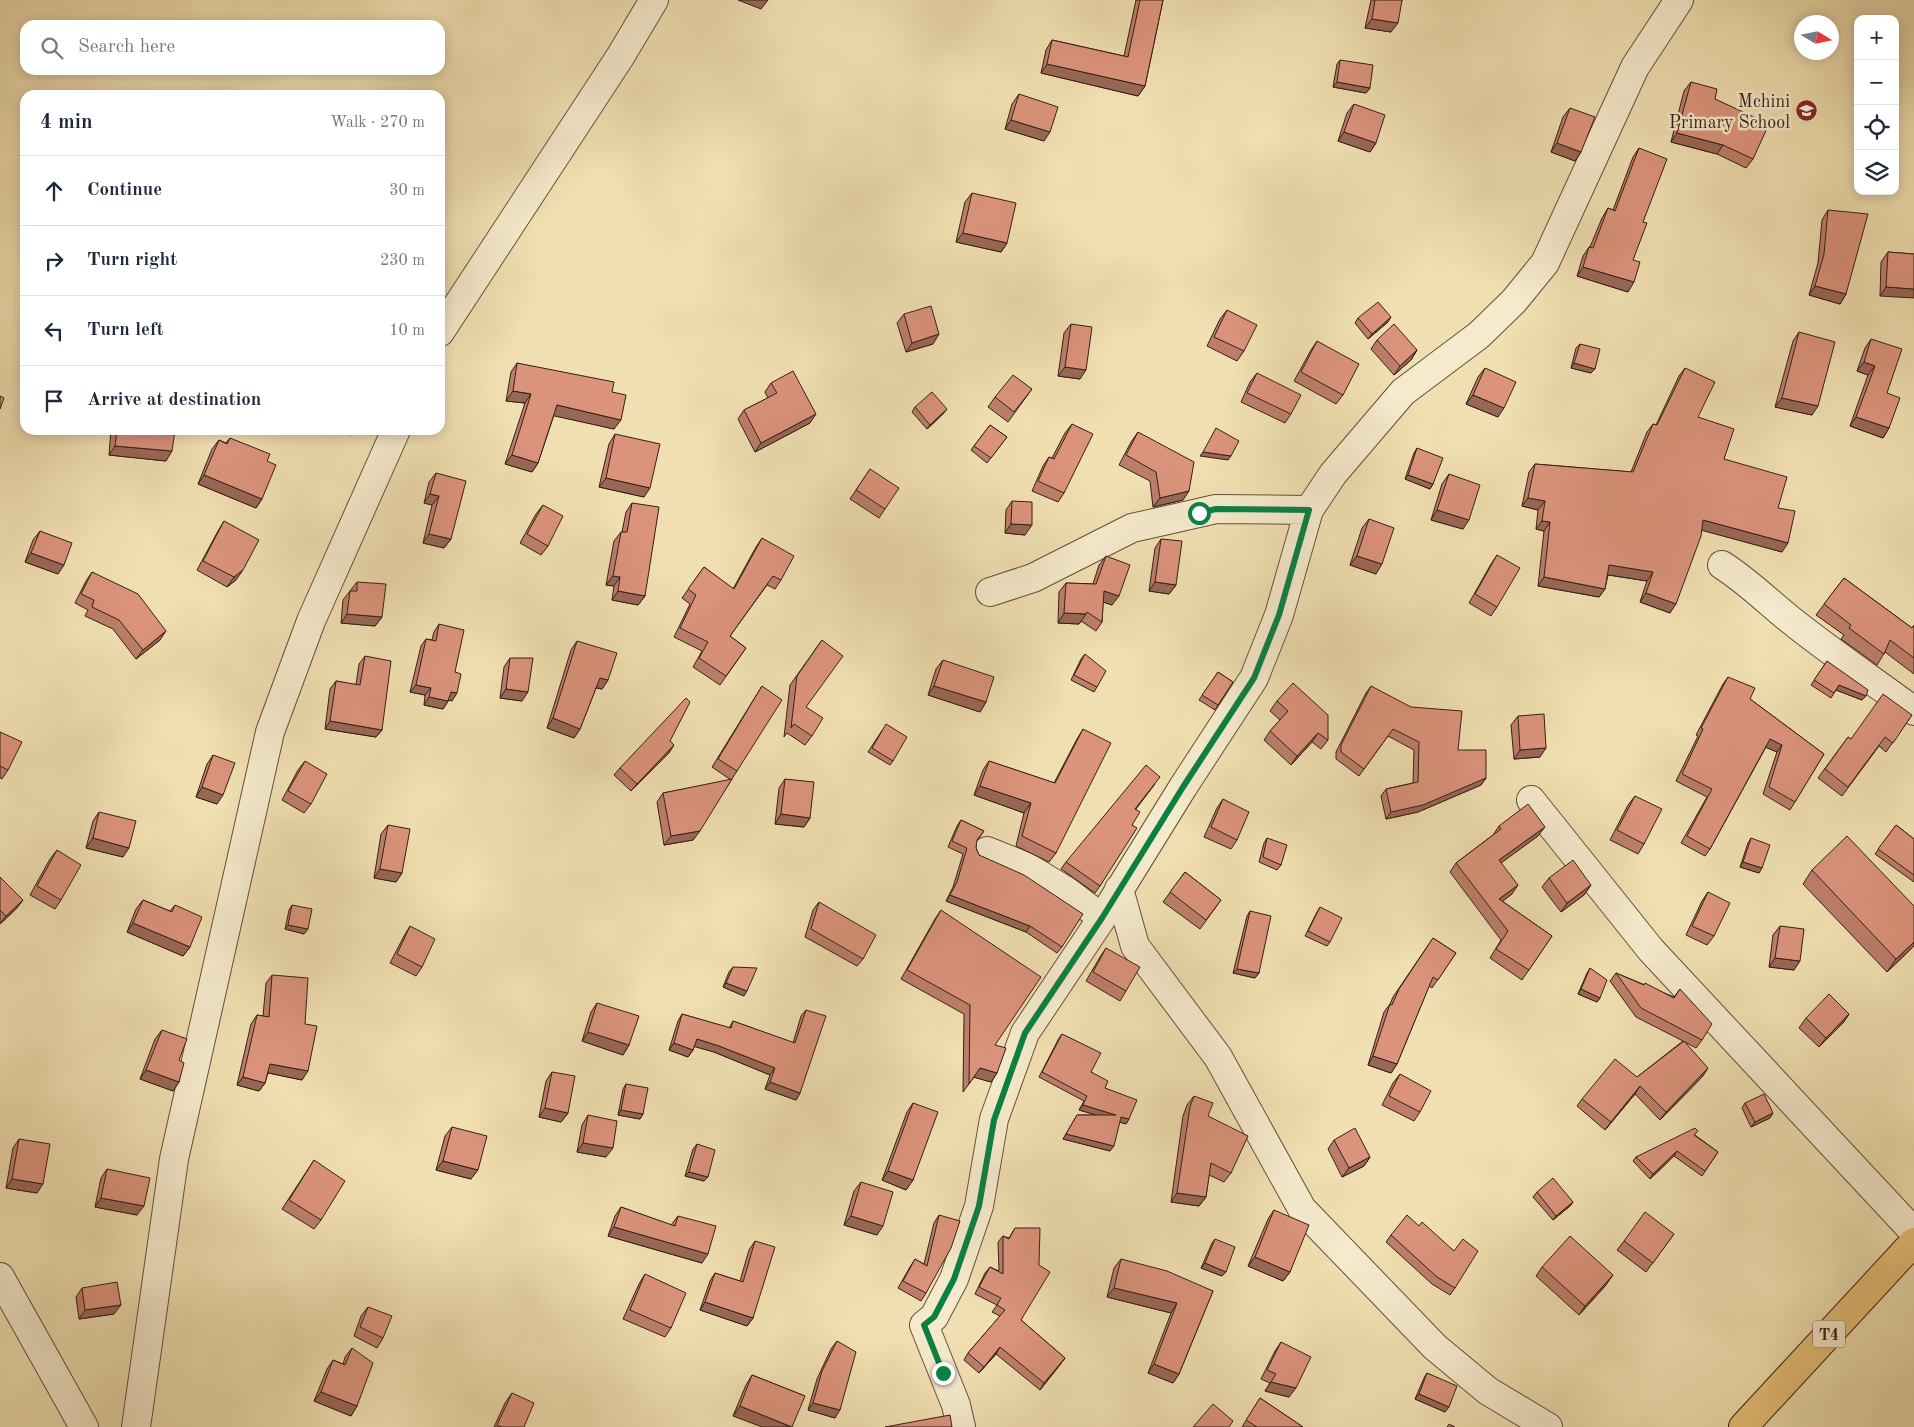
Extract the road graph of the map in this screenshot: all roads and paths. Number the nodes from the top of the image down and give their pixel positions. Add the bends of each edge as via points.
1 (654, 0) edge
2 (1680, 0) edge
3 (445, 324) edge
4 (394, 435) edge
5 (1309, 510) junction
6 (1722, 565) dead end
7 (990, 592) dead end
8 (1914, 711) edge
9 (1531, 800) dead end
10 (987, 852) dead end
11 (1119, 889) junction
12 (1102, 918) junction
13 (1914, 1232) edge
14 (1914, 1242) edge
15 (0, 1277) edge
16 (84, 1427) edge
17 (136, 1427) edge
18 (961, 1427) edge
19 (1548, 1427) edge
20 (1743, 1427) edge

1 - 3 street via 615,66
2 - 5 street via 1635,67 1545,263 1514,302 1479,334 1403,392 1333,474
4 - 17 street via 311,621 270,732 174,1158
5 - 7 street via 1216,509 1132,528 1033,578
5 - 11 street via 1279,615 1254,678
6 - 8 street via 1798,626
9 - 13 street via 1651,950
10 - 12 street via 1027,867
11 - 12 street
11 - 19 street via 1136,946 1218,1057 1302,1208 1435,1347 1488,1392
12 - 18 street via 1025,1033 994,1120 979,1206 954,1279 934,1317 924,1325 956,1405
14 - 20 highway, T4
15 - 16 street

